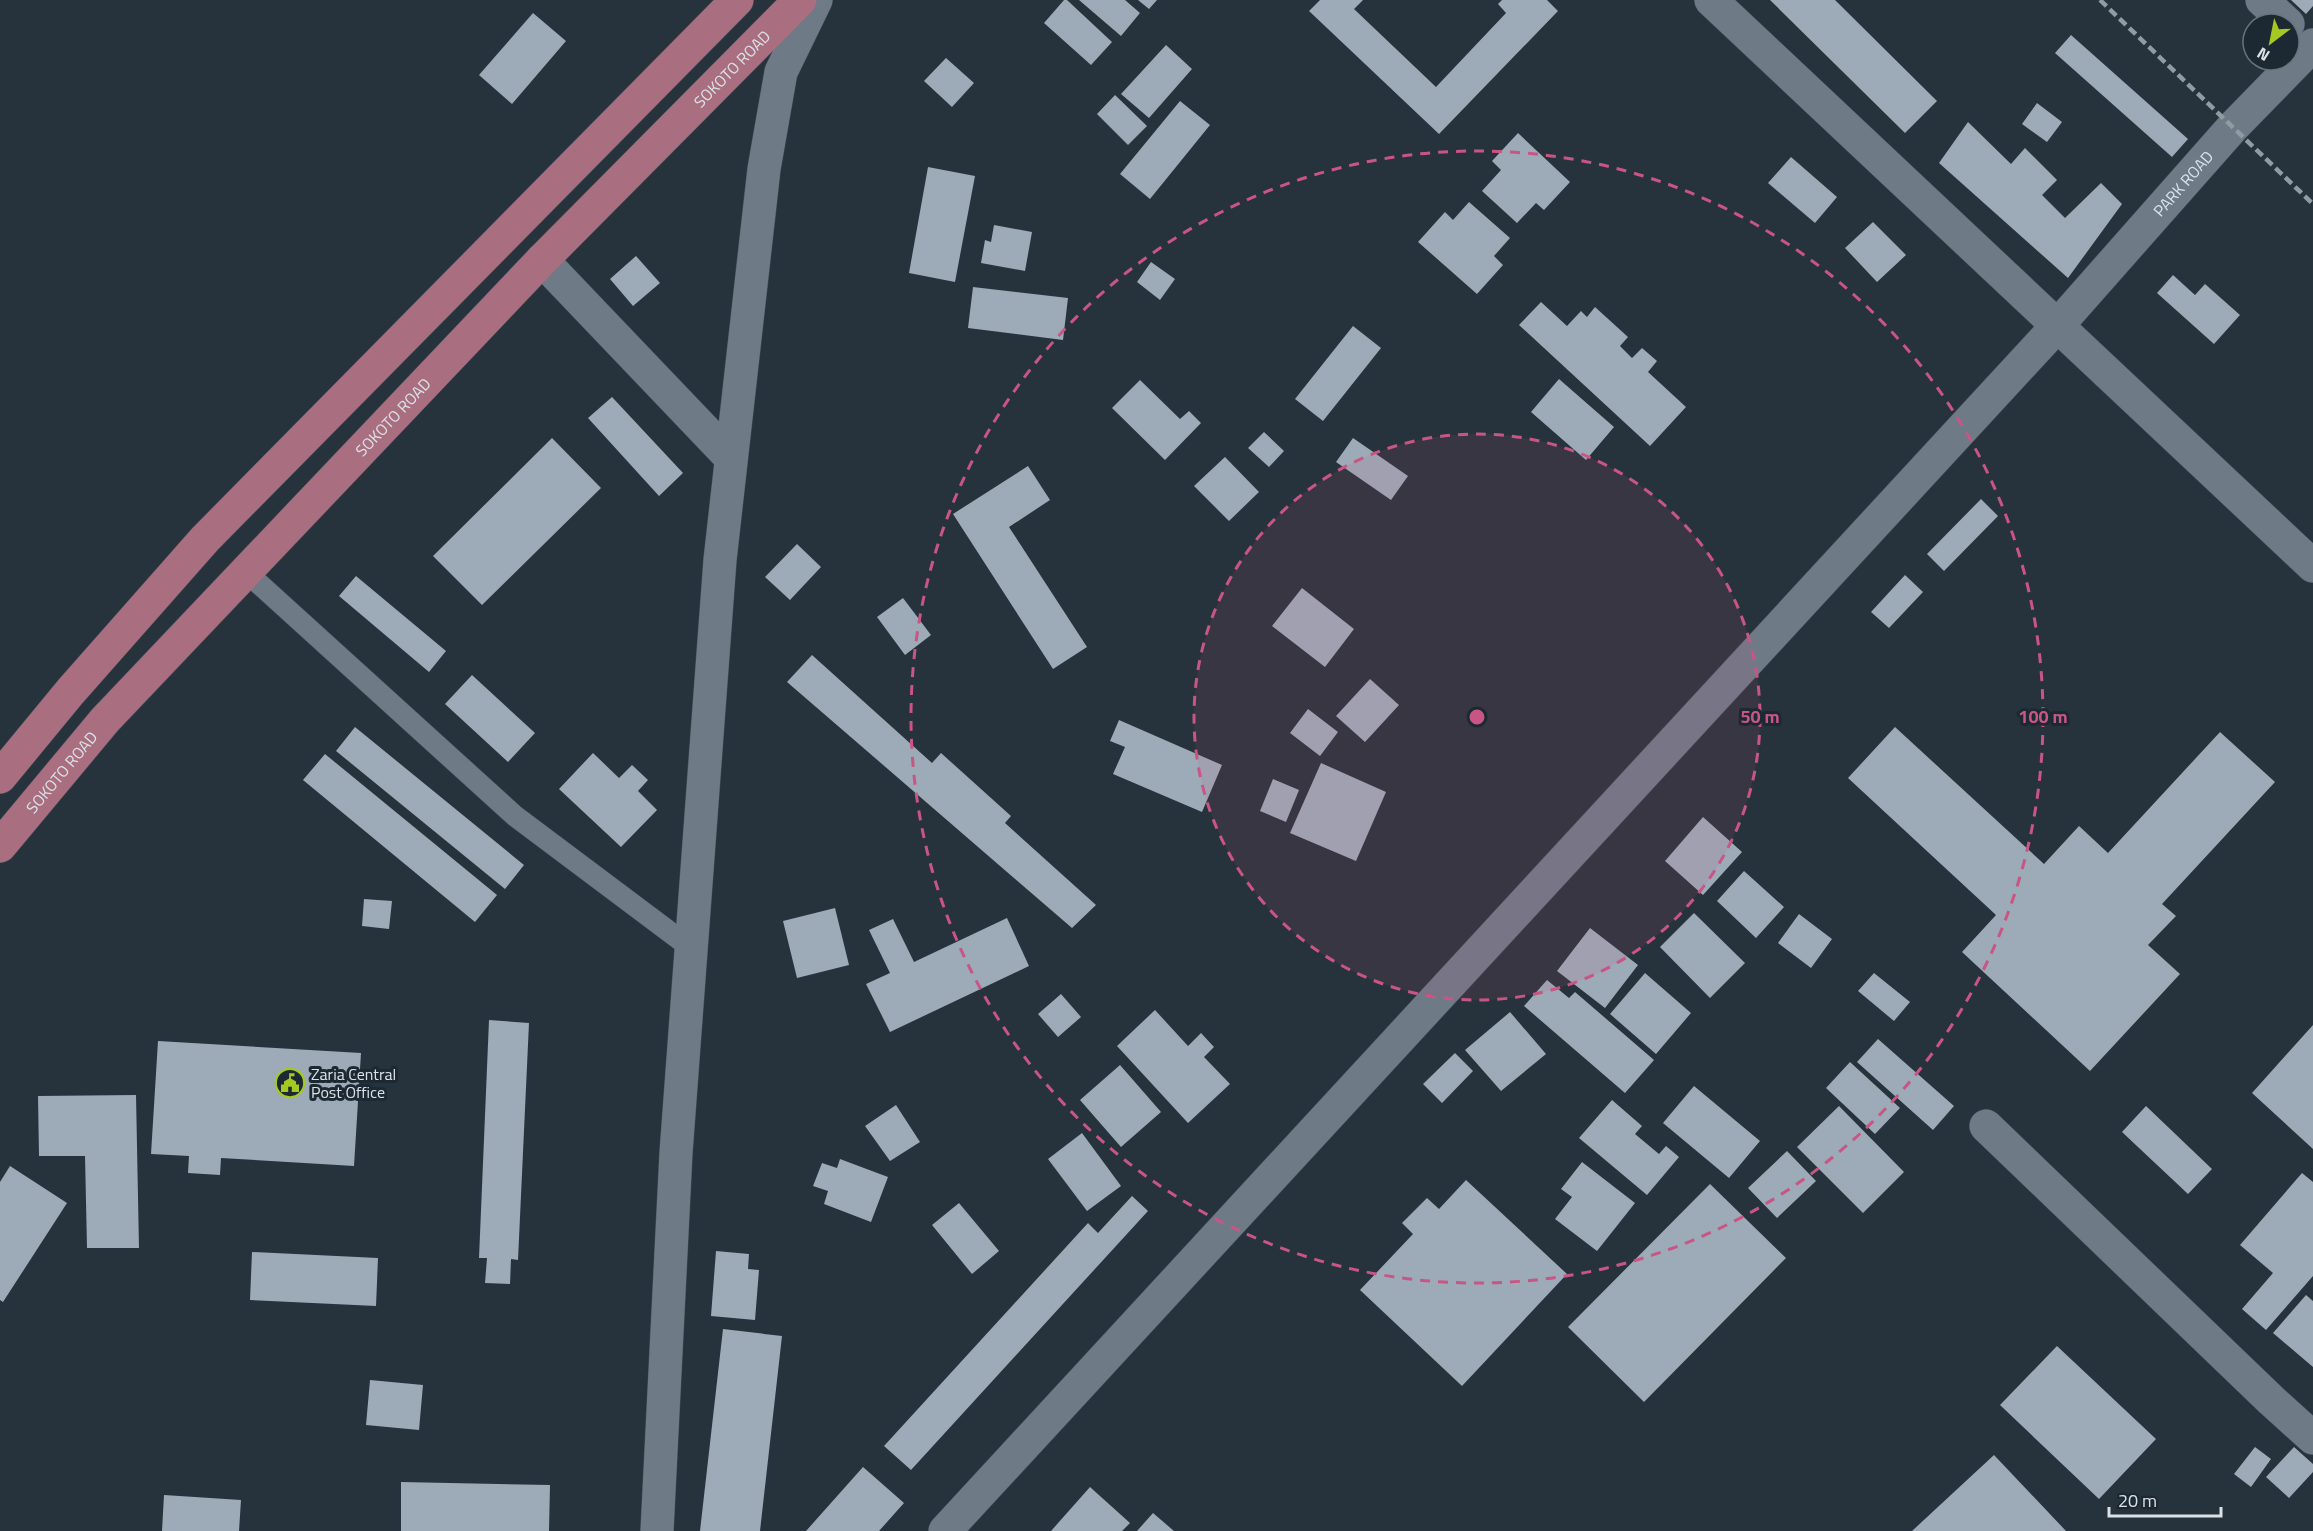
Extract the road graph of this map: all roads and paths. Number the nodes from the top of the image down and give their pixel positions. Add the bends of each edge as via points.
1 (737, 0) edge
2 (800, 0) edge
3 (816, 0) edge
4 (1711, 0) edge
5 (2262, 0) edge
6 (2303, 38) edge
7 (542, 260) junction
8 (2058, 325) junction
9 (731, 458) junction
10 (2313, 566) edge
11 (245, 571) junction
12 (0, 777) edge
13 (0, 846) edge
14 (691, 948) junction
15 (1986, 1126) dead end
16 (2313, 1438) edge
17 (657, 1531) edge
18 (945, 1531) edge

1 - 12 main road via 205,538
2 - 7 main road, SOKOTO ROAD
3 - 9 street via 779,83 764,169
4 - 8 street
5 - 6 street
6 - 8 street, PARK ROAD via 2232,128
7 - 9 street
7 - 11 main road, SOKOTO ROAD
8 - 10 street
8 - 18 street, PARK ROAD
9 - 14 street
11 - 13 main road, SOKOTO ROAD via 105,720
11 - 14 lane via 515,816
14 - 17 street
15 - 16 street

